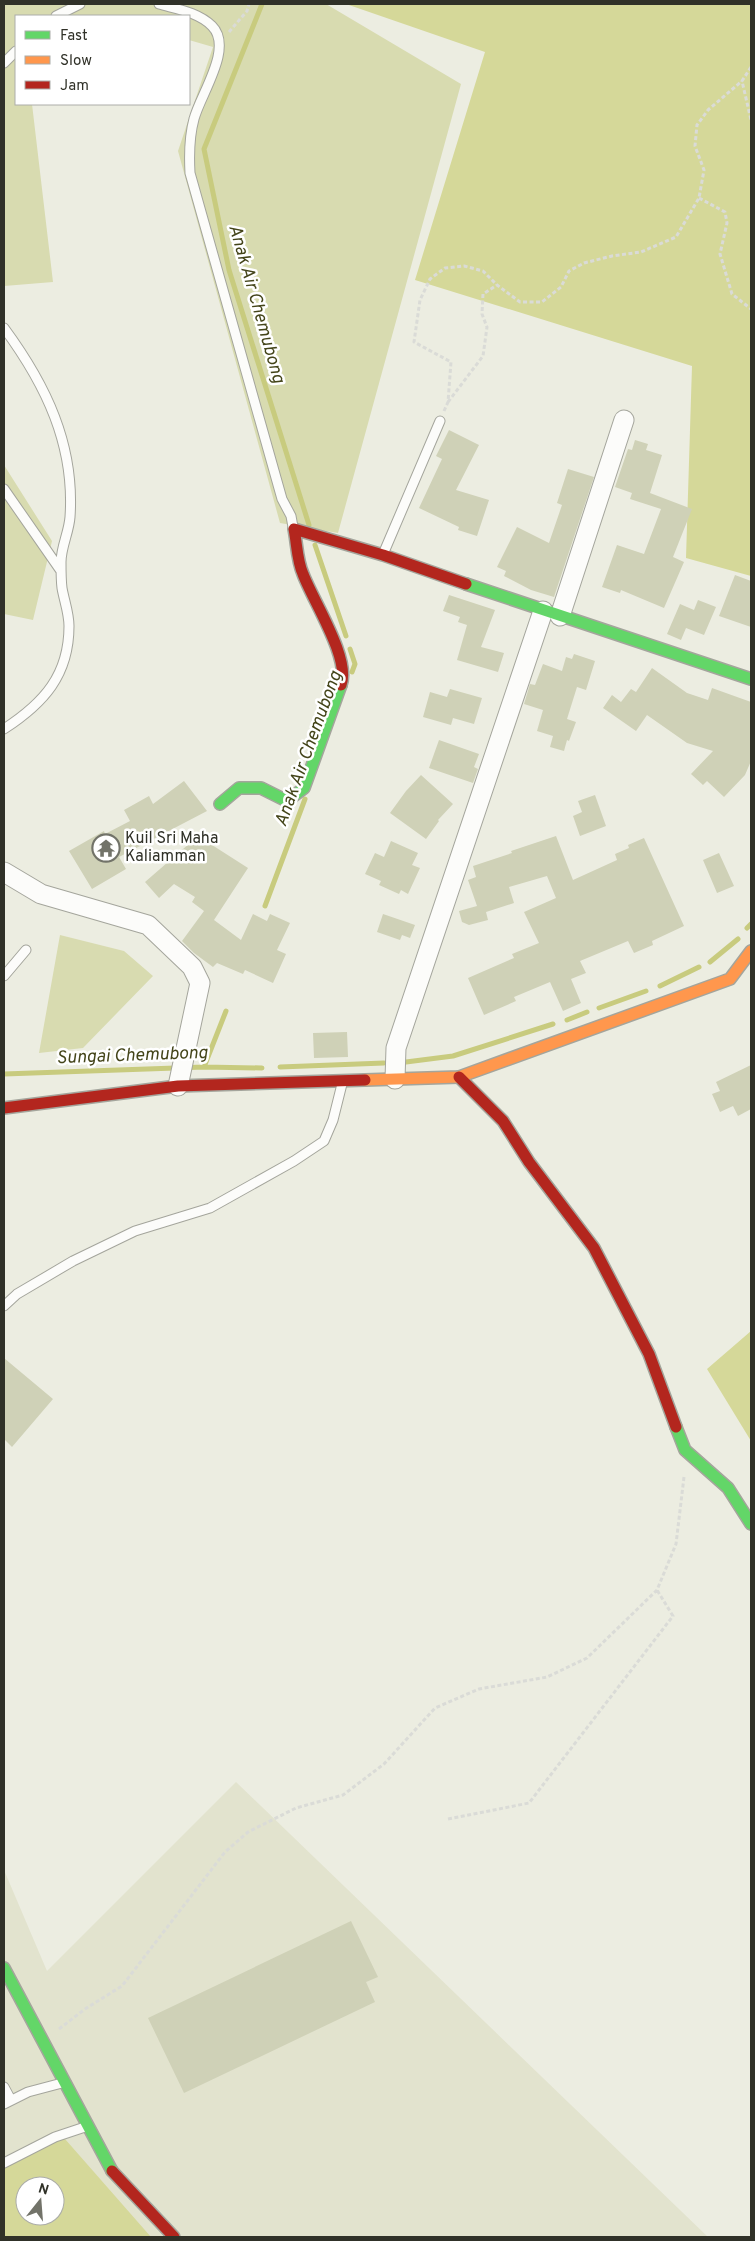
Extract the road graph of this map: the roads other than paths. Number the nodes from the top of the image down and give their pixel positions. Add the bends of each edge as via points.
1 (80, 4) edge
2 (159, 4) edge
3 (58, 15) edge
4 (15, 52) edge
5 (4, 63) edge
6 (4, 328) edge
7 (624, 420) dead end
8 (440, 421) road end
9 (4, 489) edge
10 (294, 530) junction
11 (383, 555) junction
12 (61, 572) junction
13 (551, 614) junction
14 (751, 679) edge
15 (4, 729) edge
16 (220, 804) dead end
17 (4, 872) edge
18 (26, 950) dead end
19 (751, 951) edge
20 (4, 976) edge
21 (751, 976) edge
22 (730, 979) junction
23 (460, 1077) junction
24 (395, 1079) junction
25 (342, 1082) junction
26 (179, 1083) junction
27 (4, 1108) edge
28 (4, 1306) edge
29 (751, 1524) edge
30 (4, 1968) edge
31 (64, 2082) junction
32 (4, 2087) edge
33 (7, 2102) edge
34 (88, 2127) junction
35 (4, 2163) edge
36 (174, 2237) edge

1 - 3 lane
2 - 10 lane via 201,17 214,27 219,44 218,62 194,119 190,173 282,499
4 - 5 lane
6 - 12 lane via 22,352 51,408 64,443 71,482 70,520
7 - 13 street
8 - 11 lane
9 - 12 lane
10 - 11 street
10 - 16 street via 302,573 336,645 344,678 304,788 287,801 261,788 238,788
11 - 13 street
12 - 15 lane via 69,624 66,659 45,696
13 - 14 street
13 - 24 street via 396,1048
17 - 26 street via 41,894 148,925 192,967 200,983
18 - 20 lane
19 - 22 street
21 - 22 street
22 - 23 street
23 - 24 street
23 - 29 street via 504,1121 529,1162 594,1248 649,1354 685,1450 728,1488
24 - 25 street
25 - 26 street
25 - 28 lane via 324,1141 294,1161 210,1208 135,1231 82,1257 17,1294
26 - 27 street via 110,1096
30 - 31 street
31 - 33 lane
31 - 34 street
32 - 33 lane
34 - 35 lane via 55,2137
34 - 36 street via 113,2173

